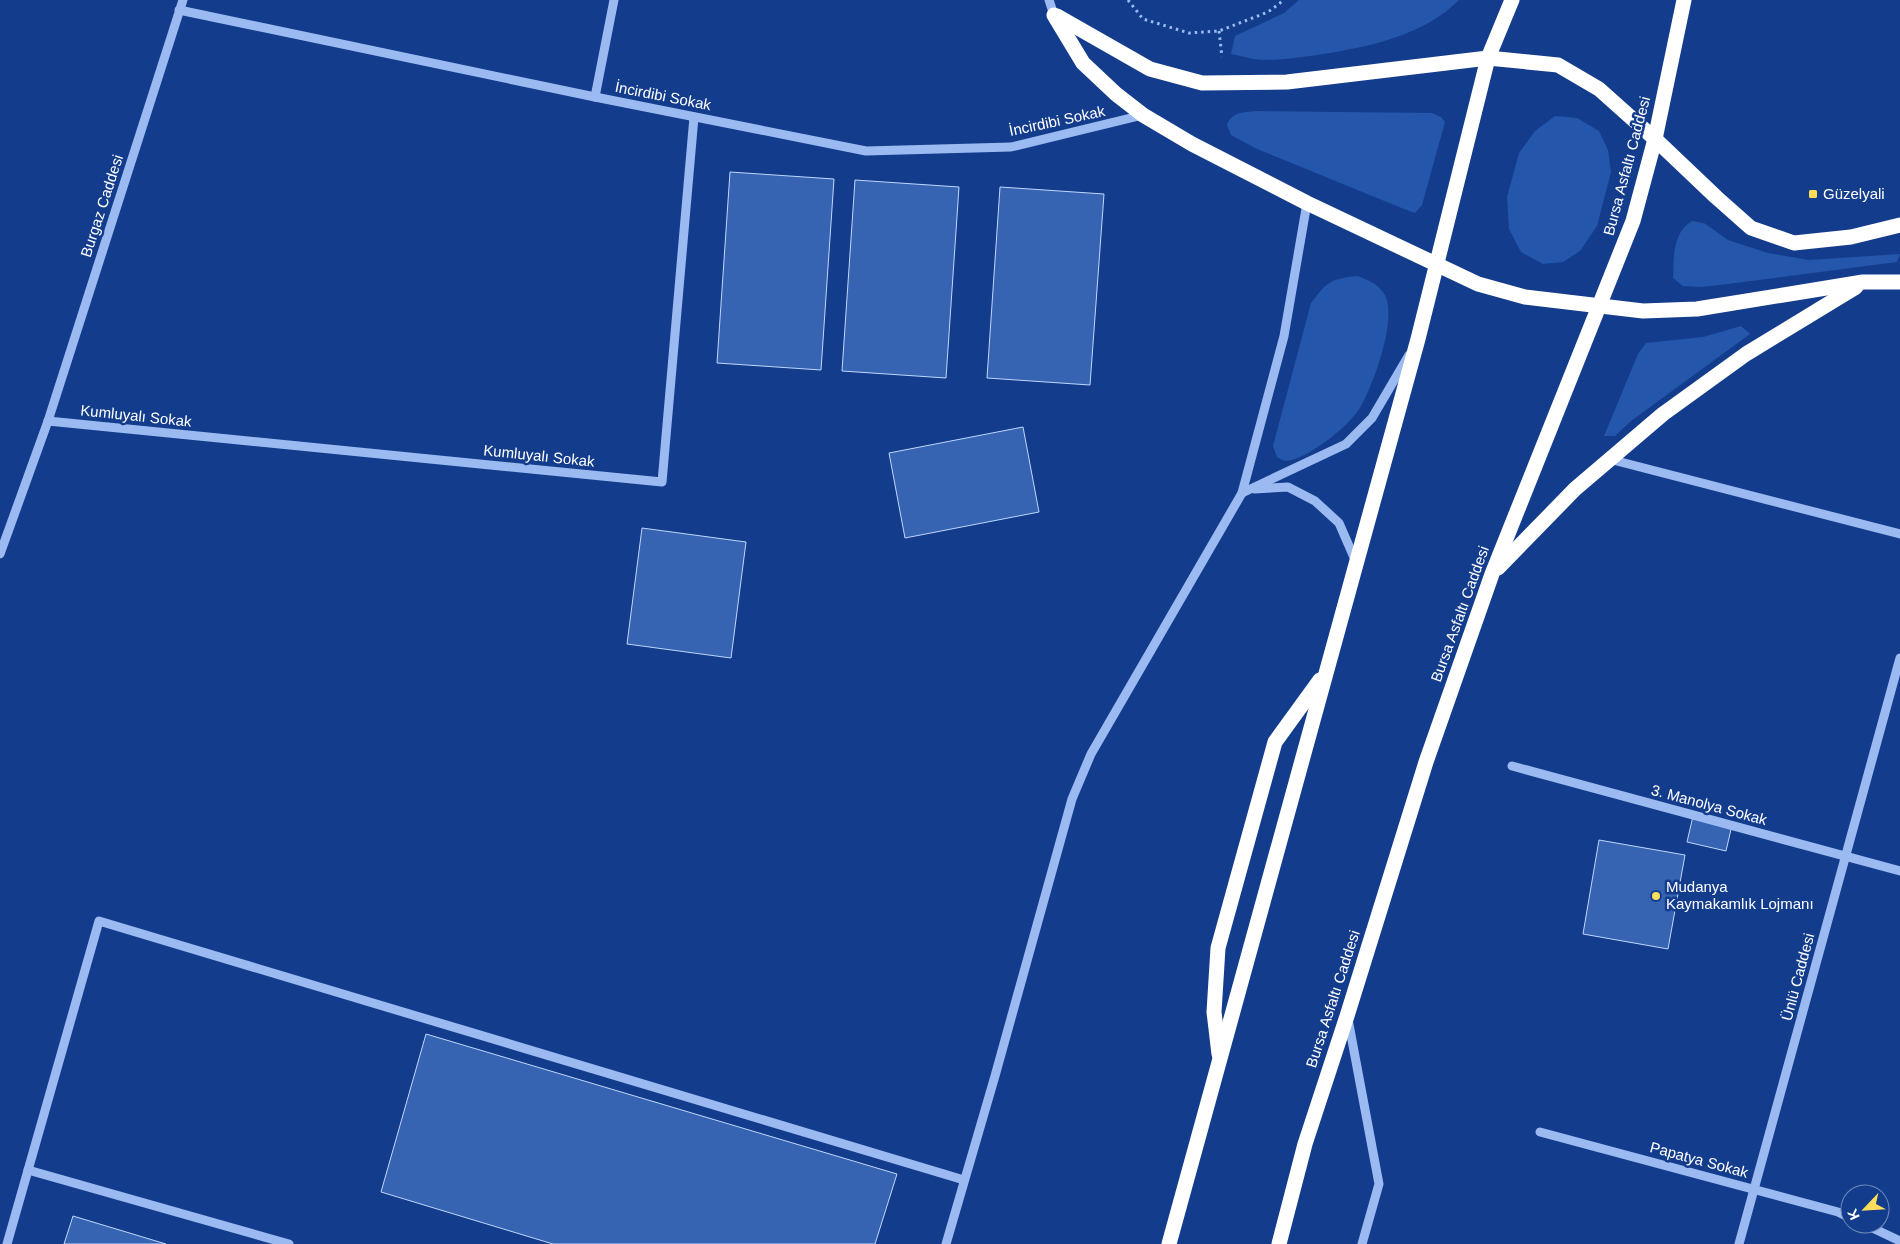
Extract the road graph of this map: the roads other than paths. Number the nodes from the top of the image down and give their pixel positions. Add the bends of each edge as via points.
1 (183, 0) edge
2 (614, 0) edge
3 (1049, 0) edge
4 (1512, 0) edge
5 (1684, 0) edge
6 (179, 10) junction
7 (1054, 14) junction
8 (1488, 58) junction
9 (595, 97) junction
10 (694, 116) junction
11 (1143, 116) junction
12 (1655, 139) junction
13 (1307, 203) junction
14 (1900, 225) edge
15 (1437, 266) junction
16 (1863, 282) junction
17 (1900, 282) edge
18 (1599, 306) junction
19 (1418, 339) junction
20 (48, 421) junction
21 (1609, 459) junction
22 (1242, 493) junction
23 (1900, 534) edge
24 (0, 554) edge
25 (1357, 563) junction
26 (1492, 574) junction
27 (1900, 658) edge
28 (1327, 670) junction
29 (1512, 766) dead end
30 (1845, 856) junction
31 (1900, 871) edge
32 (1347, 1016) junction
33 (1219, 1061) junction
34 (1540, 1132) dead end
35 (28, 1170) junction
36 (964, 1180) junction
37 (1754, 1189) junction
38 (1840, 1213) edge
39 (1886, 1234) edge
40 (1900, 1240) edge
41 (7, 1244) edge
42 (289, 1244) edge
43 (946, 1244) edge
44 (1169, 1244) edge
45 (1279, 1244) edge
46 (1362, 1244) edge
47 (1738, 1244) edge

1 - 6 street, Burgaz Caddesi
2 - 9 street
3 - 7 street
4 - 8 highway
5 - 12 highway, Bursa Asfaltı Caddesi
6 - 9 street, İncirdibi Sokak
6 - 20 street, Burgaz Caddesi
7 - 8 highway via 1150,70 1202,83 1287,82
7 - 11 highway via 1083,63
8 - 12 highway via 1558,65 1599,89
8 - 15 highway
9 - 10 street, İncirdibi Sokak
10 - 11 street, İncirdibi Sokak via 866,151 1011,147
10 - 20 street, Kumluyalı Sokak via 662,482
11 - 13 highway
12 - 14 highway via 1751,228 1794,243 1851,237
12 - 18 highway, Bursa Asfaltı Caddesi via 1633,221
13 - 15 highway
13 - 22 street via 1284,336
15 - 18 highway via 1478,284 1525,297
15 - 19 highway
16 - 17 highway
16 - 18 highway via 1697,310 1643,311
16 - 21 highway via 1746,354 1663,414
18 - 26 highway, Bursa Asfaltı Caddesi
19 - 22 street via 1372,418 1346,444
19 - 25 highway
20 - 24 street, Burgaz Caddesi
21 - 23 street
21 - 26 highway
22 - 25 street via 1288,487 1315,501 1339,523
22 - 36 street via 1091,754 1072,799
25 - 28 highway
26 - 32 highway, Bursa Asfaltı Caddesi via 1426,762
27 - 30 street, Ünlü Caddesi
28 - 33 highway
28 - 33 highway via 1275,742 1218,948 1214,1012
29 - 30 street, 3. Manolya Sokak
30 - 31 street, 3. Manolya Sokak
30 - 37 street, Ünlü Caddesi
32 - 45 highway, Bursa Asfaltı Caddesi via 1304,1144
32 - 46 street via 1379,1184
33 - 44 highway
34 - 37 street, Papatya Sokak
35 - 36 street via 99,921
35 - 41 street
35 - 42 street
36 - 43 street
37 - 38 street, Papatya Sokak
37 - 47 street, Ünlü Caddesi
39 - 40 street

